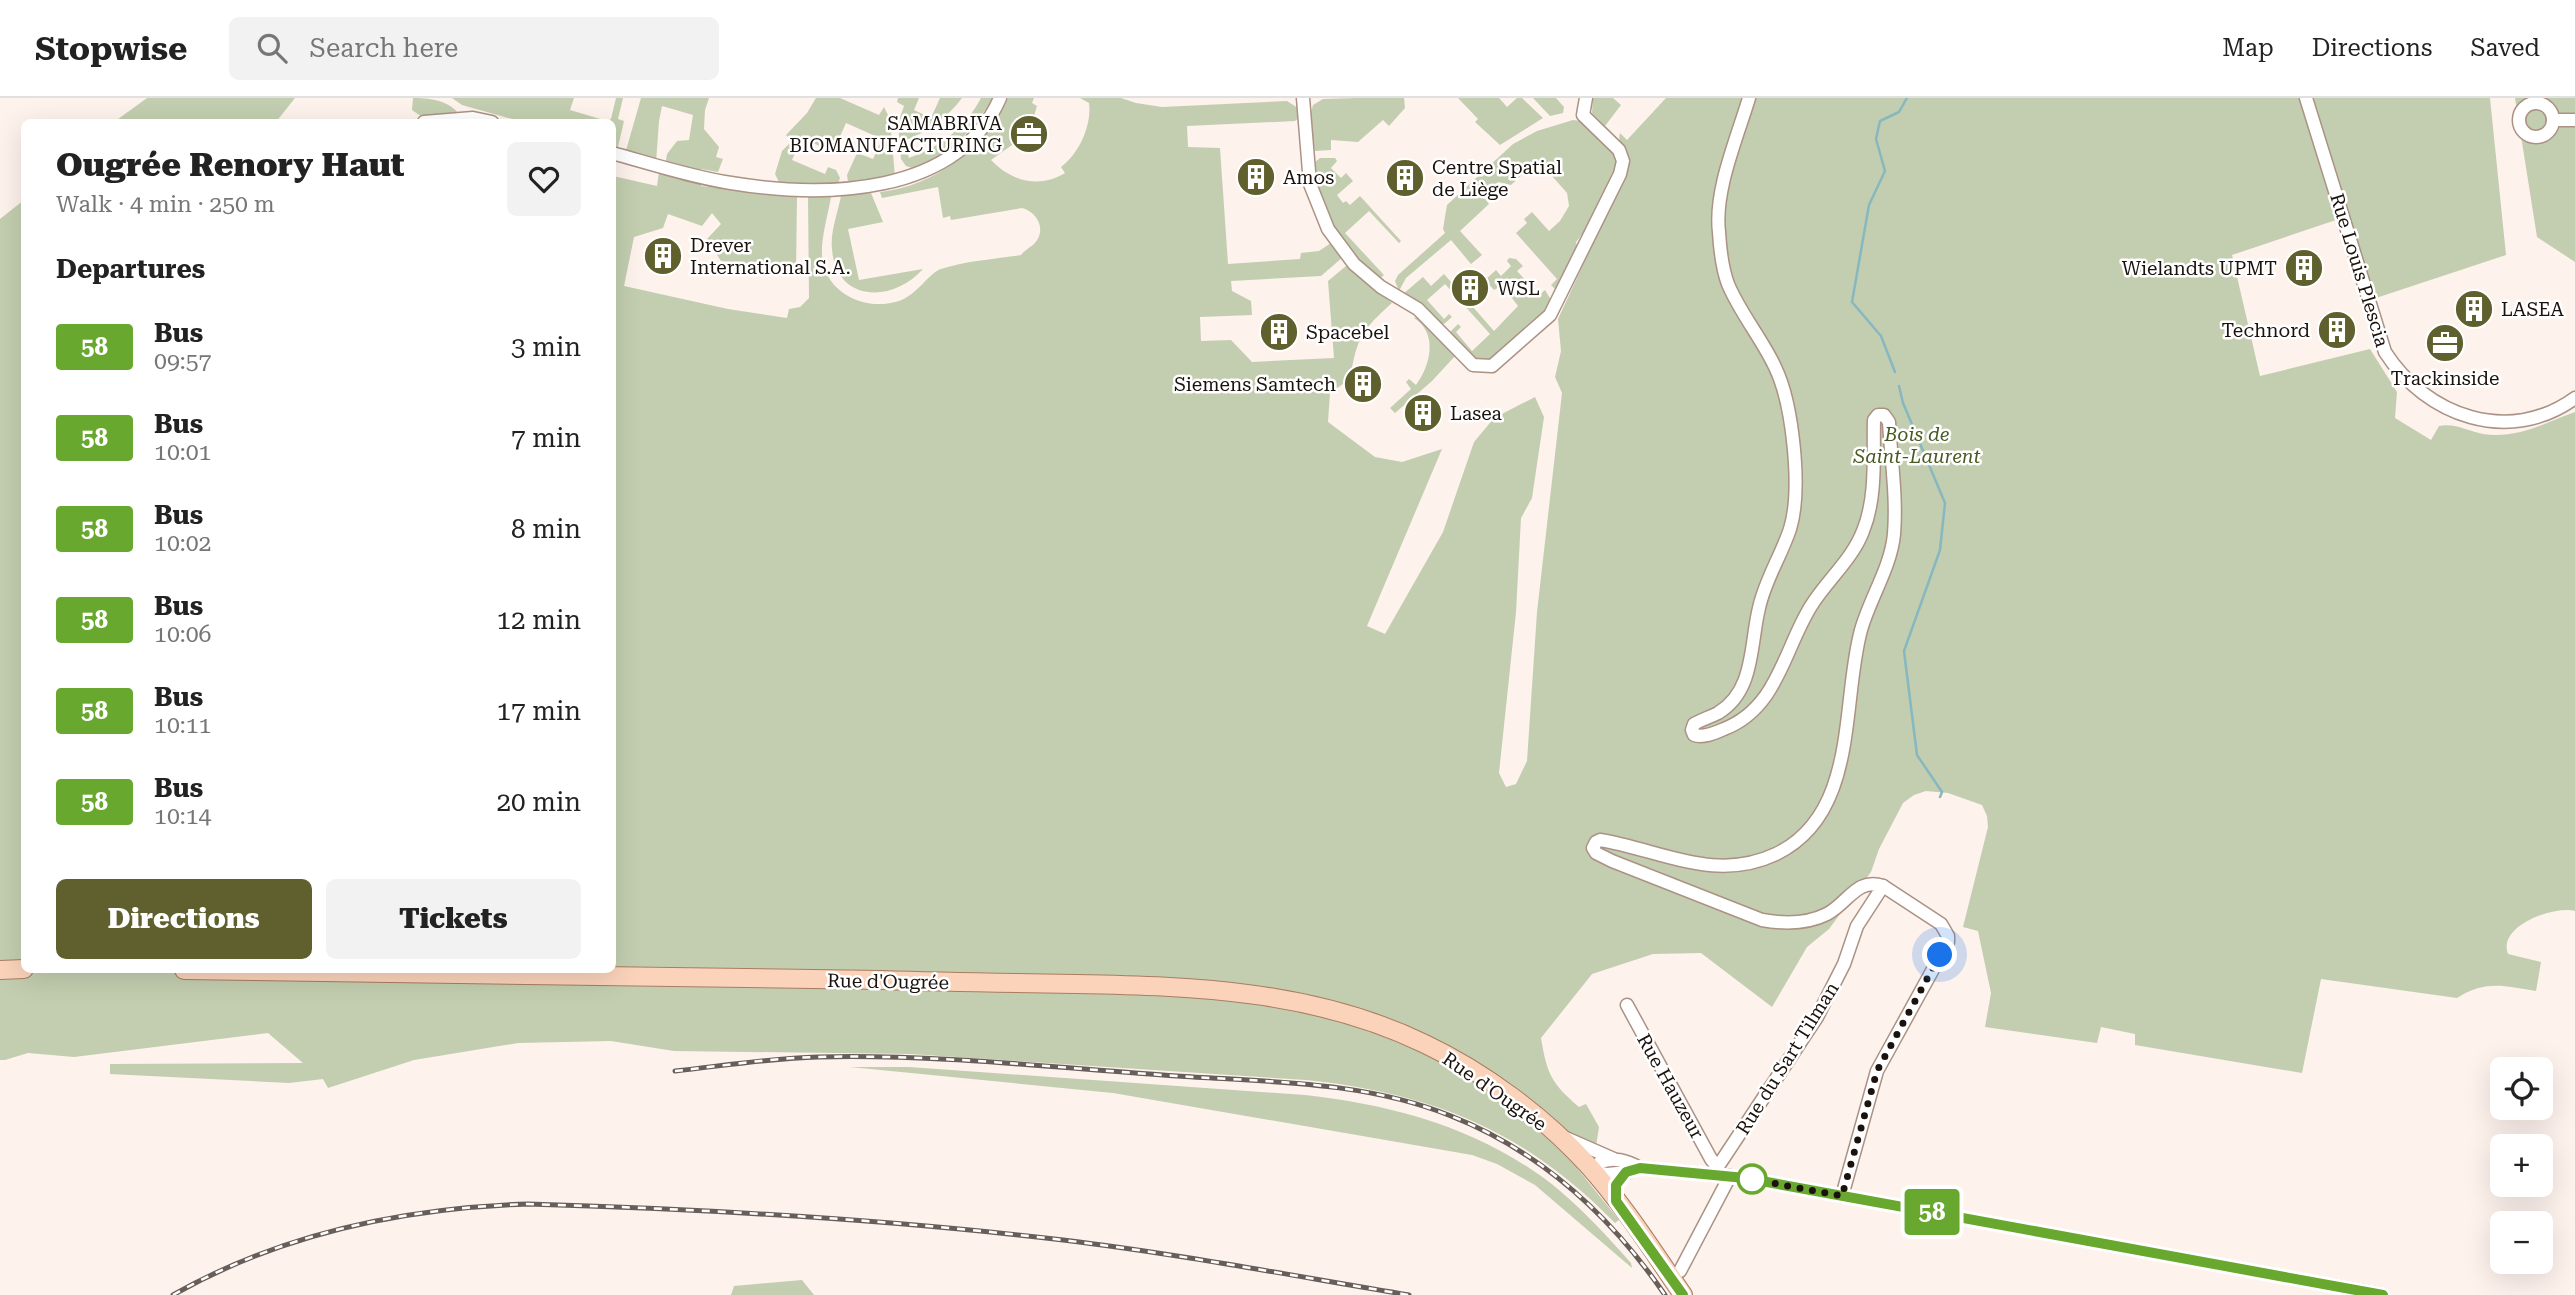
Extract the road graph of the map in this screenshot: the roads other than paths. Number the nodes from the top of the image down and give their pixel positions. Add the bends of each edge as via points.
1 (1000, 98) edge
2 (1303, 98) edge
3 (1586, 98) edge
4 (1749, 98) edge
5 (2306, 98) edge
6 (2553, 120) dead end
7 (2575, 120) edge
8 (616, 154) edge
9 (2575, 398) edge
10 (1884, 886) junction
11 (21, 969) edge
12 (0, 970) edge
13 (436, 973) edge
14 (1627, 1005) dead end
15 (1556, 1133) junction
16 (1618, 1160) junction
17 (1640, 1168) junction
18 (1715, 1170) junction
19 (1626, 1172) junction
20 (1595, 1173) junction
21 (1730, 1176) junction
22 (1842, 1196) junction
23 (1616, 1201) junction
24 (1680, 1271) dead end
25 (1683, 1295) edge
26 (2383, 1295) edge

1 - 8 street via 991,117 959,151 912,177 873,186 765,188 687,174
2 - 3 street via 1310,184 1328,229 1354,264 1418,309 1473,365 1492,366 1550,315 1620,174 1623,161 1619,150 1583,115
4 - 10 street via 1721,194 1718,229 1728,283 1786,395 1796,488 1794,511 1762,596 1743,685 1728,705 1694,724 1693,735 1716,733 1741,722 1765,698 1812,603 1856,545 1870,504 1874,420 1878,415 1889,422 1894,537 1858,644 1837,779 1808,828 1775,855 1729,867 1684,862 1600,840 1593,848 1612,861 1776,922 1809,921 1840,906 1864,885
5 - 9 street, Rue Louis Plescia via 2385,352 2409,384 2449,411 2502,422 2546,413
6 - 7 street
10 - 18 street, Rue du Sart Tilman via 1857,926 1840,975 1817,1017
10 - 22 street via 1941,924 1948,942 1877,1071
11 - 12 main road
13 - 15 main road, Rue d'Ougrée via 1117,985 1242,992 1339,1011 1406,1035 1471,1069
14 - 18 street, Rue Hauzeur
15 - 16 street, Rue d'Ougrée
15 - 20 main road, Rue d'Ougrée
16 - 17 street, Rue d'Ougrée
16 - 20 street via 1603,1161
17 - 18 street, Rue d'Ougrée
17 - 19 street, Rue d'Ougrée
18 - 21 street, Rue d'Ougrée
19 - 20 street, Rue d'Ougrée
19 - 23 street via 1616,1185
20 - 23 main road
21 - 22 street, Rue d'Ougrée
21 - 24 street
22 - 26 street, Rue d'Ougrée
23 - 25 main road

